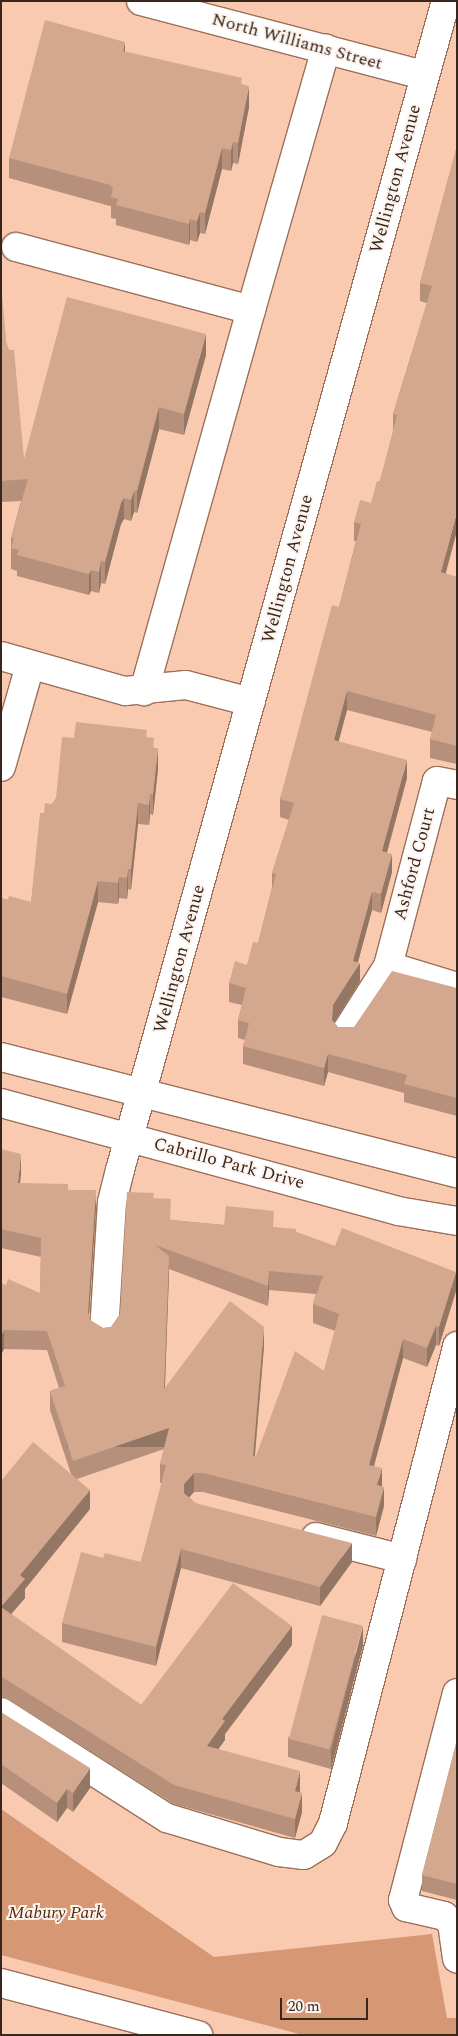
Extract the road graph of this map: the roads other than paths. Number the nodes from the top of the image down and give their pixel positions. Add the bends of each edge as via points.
1 (141, 1) edge
2 (446, 1) edge
3 (326, 49) junction
4 (424, 75) junction
5 (16, 247) dead end
6 (250, 310) junction
7 (1, 656) edge
8 (30, 665) junction
9 (144, 690) junction
10 (251, 702) junction
11 (1, 767) edge
12 (457, 785) edge
13 (388, 966) junction
14 (457, 987) edge
15 (346, 1032) edge
16 (1, 1057) edge
17 (142, 1094) junction
18 (1, 1102) edge
19 (128, 1136) junction
20 (457, 1174) edge
21 (457, 1221) edge
22 (104, 1332) edge
23 (457, 1346) edge
24 (296, 1532) edge
25 (402, 1559) junction
26 (457, 1693) edge
27 (1, 1712) edge
28 (457, 1959) edge
29 (1, 1983) edge
30 (198, 2035) edge

1 - 3 street, North Williams Street
2 - 4 street, Wellington Avenue
3 - 4 street, North Williams Street
3 - 6 street
4 - 10 street, Wellington Avenue
5 - 6 street
6 - 9 street
7 - 8 street
8 - 9 street via 125,691
8 - 11 street
9 - 10 street via 186,685
10 - 17 street, Wellington Avenue
12 - 13 street, Ashford Court via 436,781
13 - 14 street
13 - 15 street, Ashford Court
16 - 17 street
17 - 19 street, Wellington Avenue
17 - 20 street
18 - 19 street, Cabrillo Park Drive
19 - 21 street, Cabrillo Park Drive via 398,1211
19 - 22 street, Wellington Avenue via 112,1202
23 - 25 street
24 - 25 street
25 - 27 street via 334,1823 323,1843 304,1855 279,1852 167,1818
26 - 28 street via 403,1900 406,1907 444,1916 452,1923
29 - 30 street

